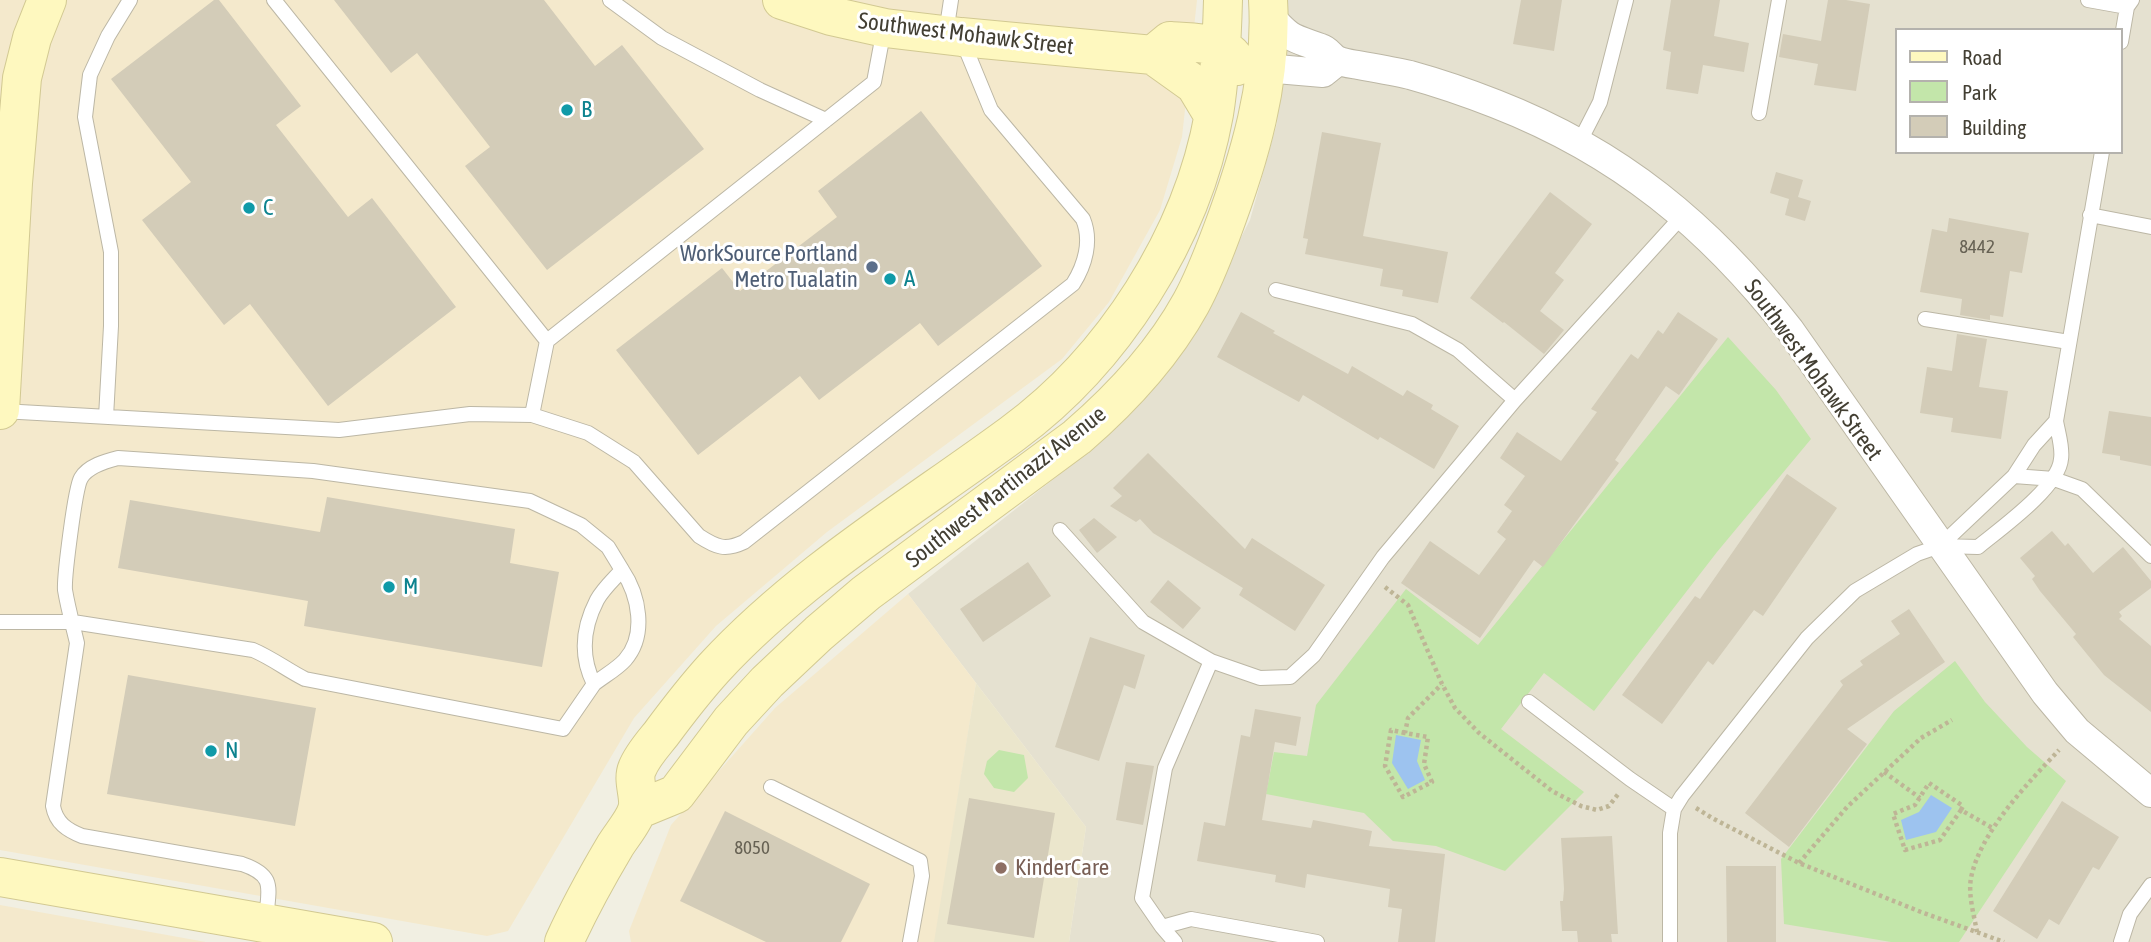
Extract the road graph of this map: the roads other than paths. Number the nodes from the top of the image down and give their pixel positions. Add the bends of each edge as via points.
1 (47, 0) edge
2 (130, 0) edge
3 (274, 0) edge
4 (610, 0) edge
5 (1223, 0) edge
6 (1626, 0) edge
7 (1779, 0) edge
8 (2088, 0) edge
9 (793, 2) edge
10 (2130, 4) edge
11 (1269, 7) edge
12 (953, 24) edge
13 (885, 28) junction
14 (2123, 34) edge
15 (1221, 47) junction
16 (1153, 55) junction
17 (1338, 61) junction
18 (1265, 68) junction
19 (1759, 113) dead end
20 (1213, 115) junction
21 (827, 120) junction
22 (1579, 143) junction
23 (1251, 147) junction
24 (2102, 154) edge
25 (7, 181) edge
26 (1684, 214) junction
27 (2090, 215) junction
28 (2151, 227) edge
29 (1276, 290) dead end
30 (1925, 319) dead end
31 (547, 341) junction
32 (2069, 342) junction
33 (1516, 400) junction
34 (0, 410) edge
35 (532, 415) junction
36 (106, 417) junction
37 (2056, 421) junction
38 (2014, 476) junction
39 (2054, 479) junction
40 (1060, 530) dead end
41 (1940, 546) junction
42 (2149, 549) edge
43 (622, 570) junction
44 (0, 622) edge
45 (73, 622) junction
46 (1211, 661) junction
47 (594, 684) junction
48 (1529, 702) dead end
49 (771, 787) dead end
50 (2151, 793) edge
51 (1675, 809) junction
52 (637, 810) junction
53 (0, 877) edge
54 (2151, 885) edge
55 (265, 923) junction
56 (1162, 927) junction
57 (373, 942) edge
58 (564, 942) edge
59 (910, 942) edge
60 (1175, 942) edge
61 (1318, 942) edge
62 (1670, 942) edge
63 (2121, 942) edge

1 - 25 street via 22,78
2 - 36 lane via 90,75 85,117 111,252
3 - 31 lane
4 - 21 lane via 662,38
5 - 15 street, Southwest Martinazzi Avenue
6 - 22 lane via 1600,102
7 - 19 lane
8 - 10 lane
9 - 13 street, Southwest Mohawk Street
10 - 14 lane
11 - 17 street, Southwest Mohawk Street via 1286,34 1324,48
11 - 18 street, Southwest Martinazzi Avenue
12 - 13 street, Southwest Mohawk Street
12 - 16 street, Southwest Mohawk Street
12 - 35 lane via 991,110 1083,219 1087,248 1073,284 732,547 699,536 634,463 606,443
13 - 21 lane via 874,82
15 - 16 street, Southwest Mohawk Street via 1170,41
15 - 20 street, Southwest Martinazzi Avenue
15 - 23 street via 1236,60 1238,114
16 - 20 street via 1195,85
17 - 18 street via 1323,73
17 - 22 street, Southwest Mohawk Street via 1444,85 1538,121
18 - 23 street, Southwest Martinazzi Avenue
20 - 52 street, Southwest Martinazzi Avenue via 1198,172 1169,248 1120,326 1087,366 1014,433 853,546 747,635 684,704 636,770
21 - 31 lane
22 - 26 street, Southwest Mohawk Street
23 - 52 street, Southwest Martinazzi Avenue via 1210,264 1185,312 1138,376 1077,437 819,633 731,721 676,793
24 - 27 lane
25 - 34 street
26 - 33 lane
26 - 41 street, Southwest Mohawk Street via 1790,330
27 - 28 lane
27 - 32 lane
29 - 33 lane via 1412,324 1458,350
30 - 32 lane
31 - 35 lane
32 - 37 lane
33 - 46 lane via 1383,557 1314,655 1290,677 1260,678
34 - 36 lane
35 - 36 lane via 470,414 340,430
37 - 38 lane
37 - 39 lane via 2062,460
38 - 39 lane
38 - 41 lane
39 - 41 lane via 1978,547
39 - 42 lane via 2082,489
40 - 46 lane via 1143,622
41 - 50 street, Southwest Mohawk Street via 2026,669 2077,731
41 - 51 lane via 1917,554 1855,591 1826,619
43 - 45 lane via 608,548 582,525 530,501 313,471 118,458 100,462 81,476 65,587
43 - 47 lane via 598,598 587,625 584,646
43 - 47 lane via 638,603 633,647 625,660
44 - 45 lane
45 - 47 lane via 253,650 305,679 563,729
45 - 55 lane via 77,643 53,806 59,824 82,836 258,870 269,887
46 - 56 lane via 1165,768 1142,898
48 - 51 lane
49 - 59 lane via 920,861 922,876
51 - 62 lane via 1670,833
52 - 58 street
53 - 55 street
54 - 63 lane via 2130,914
55 - 57 street
56 - 60 lane
56 - 61 lane via 1191,919

